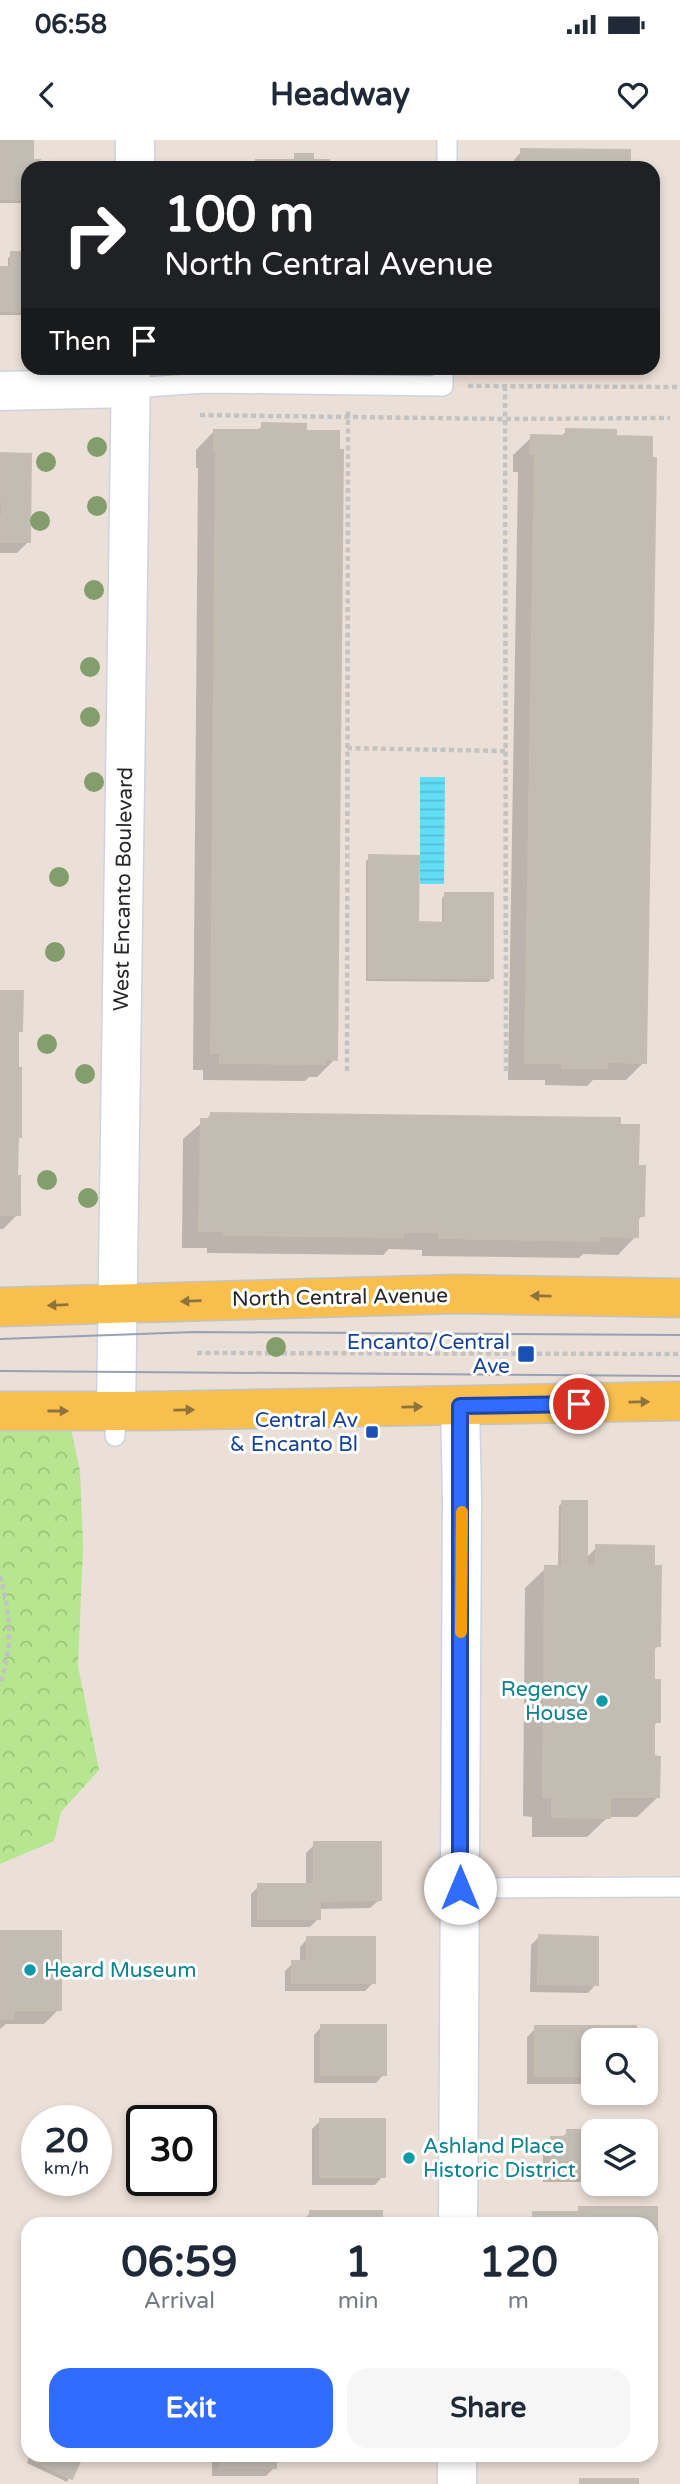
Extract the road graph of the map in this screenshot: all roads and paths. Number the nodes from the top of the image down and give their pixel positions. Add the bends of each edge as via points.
1 (135, 140) edge
2 (447, 140) edge
3 (135, 161) edge
4 (447, 161) edge
5 (443, 377) edge
6 (131, 378) edge
7 (348, 385) junction
8 (505, 386) junction
9 (680, 387) edge
10 (0, 391) edge
11 (200, 415) dead end
12 (348, 418) junction
13 (670, 418) dead end
14 (505, 419) junction
15 (347, 748) junction
16 (505, 751) junction
17 (347, 1072) dead end
18 (506, 1073) dead end
19 (680, 1298) edge
20 (116, 1303) junction
21 (0, 1307) edge
22 (197, 1353) dead end
23 (680, 1354) edge
24 (680, 1401) edge
25 (460, 1406) junction
26 (0, 1411) edge
27 (116, 1424) junction
28 (0, 1576) edge
29 (0, 1685) edge
30 (680, 1887) edge
31 (460, 1888) junction
32 (458, 2217) edge
33 (457, 2462) edge
34 (457, 2484) edge

1 - 3 street
2 - 4 lane
5 - 7 lane
5 - 8 path
6 - 7 lane
6 - 10 street
6 - 20 street, West Encanto Boulevard
7 - 12 path
8 - 9 path
8 - 14 path
11 - 12 path
12 - 14 path
12 - 15 path
13 - 14 path
14 - 16 path
15 - 16 path
15 - 17 path
16 - 18 path
19 -> 20 main road, North Central Avenue via 457,1294
20 -> 21 main road, North Central Avenue
20 - 27 street, West Encanto Boulevard
22 - 23 path
25 -> 24 main road
27 -> 25 main road
25 - 31 street
26 -> 27 main road
28 - 29 path via 11,1629
30 - 31 lane
31 - 32 street
33 - 34 street

